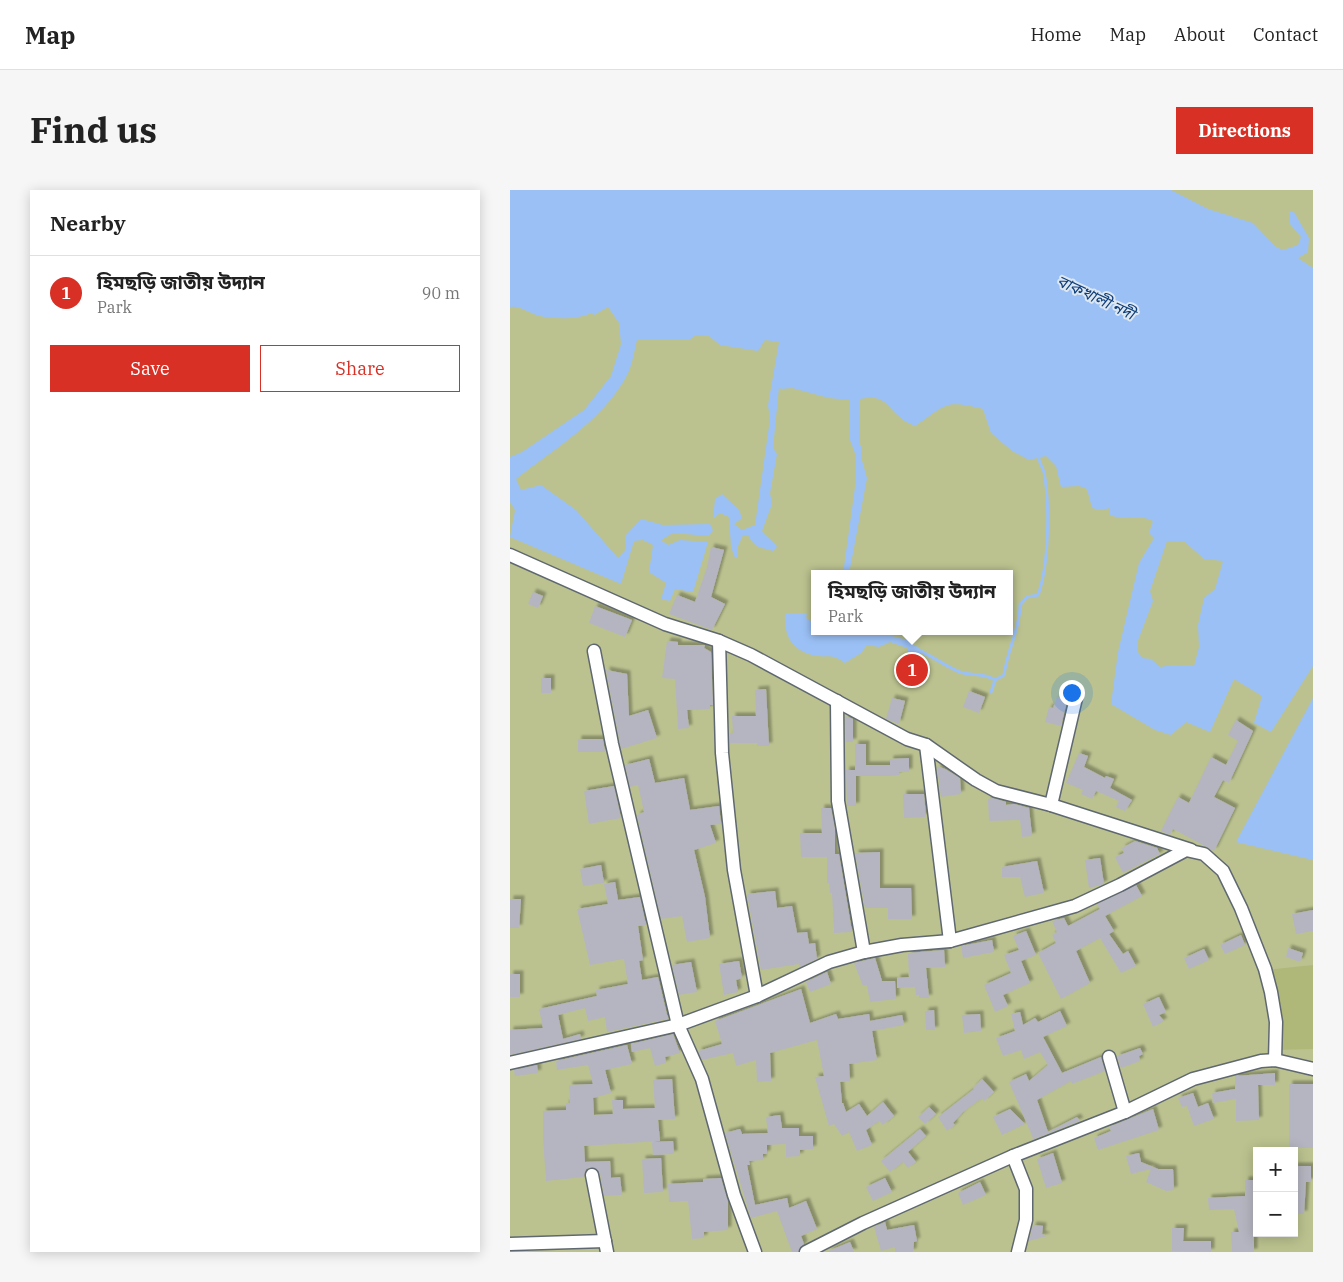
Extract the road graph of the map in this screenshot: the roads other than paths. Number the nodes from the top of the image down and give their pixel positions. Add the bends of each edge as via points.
1 (510, 555) edge
2 (719, 641) junction
3 (594, 651) dead end
4 (1076, 698) dead end
5 (837, 701) junction
6 (926, 745) junction
7 (1052, 805) junction
8 (1194, 850) junction
9 (950, 942) junction
10 (864, 952) junction
11 (757, 996) junction
12 (678, 1025) junction
13 (1109, 1057) dead end
14 (1275, 1060) junction
15 (510, 1063) edge
16 (1313, 1069) edge
17 (1125, 1112) junction
18 (1013, 1156) junction
19 (592, 1175) dead end
20 (510, 1244) edge
21 (606, 1247) edge
22 (755, 1252) edge
23 (806, 1252) edge
24 (1018, 1252) edge

1 - 2 street via 665,624
2 - 5 street
2 - 11 street via 722,753 732,851
3 - 12 street via 612,744
4 - 7 street
5 - 6 street via 907,739
5 - 10 street via 838,801
6 - 7 street via 996,791
6 - 9 street
7 - 8 street
8 - 9 street via 1176,854 1075,906
8 - 14 street via 1210,858 1223,871 1265,968 1276,1022
9 - 10 street via 902,945
10 - 11 street via 829,962
11 - 12 street
12 - 15 street
12 - 22 street via 702,1079 734,1195
13 - 17 street
14 - 16 street
14 - 17 street via 1193,1079
17 - 18 street
18 - 23 street
18 - 24 street via 1026,1189 1026,1220
19 - 21 street
20 - 21 street

